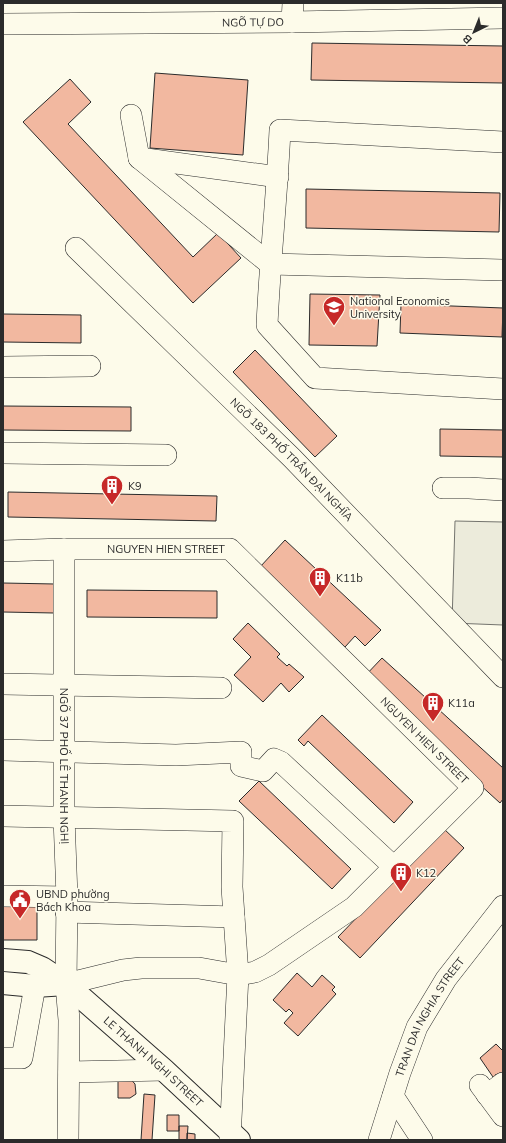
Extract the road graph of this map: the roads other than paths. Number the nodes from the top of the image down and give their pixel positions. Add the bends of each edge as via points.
1 (292, 12) edge
2 (497, 13) edge
3 (3, 24) edge
4 (131, 115) dead end
5 (503, 142) edge
6 (139, 158) junction
7 (278, 177) junction
8 (76, 248) dead end
9 (270, 264) junction
10 (503, 270) edge
11 (90, 366) dead end
12 (3, 367) edge
13 (503, 389) edge
14 (3, 453) edge
15 (166, 455) dead end
16 (443, 488) dead end
17 (503, 490) edge
18 (64, 549) junction
19 (3, 551) edge
20 (503, 677) edge
21 (3, 684) edge
22 (64, 685) junction
23 (221, 688) dead end
24 (3, 750) edge
25 (64, 752) junction
26 (3, 816) edge
27 (64, 817) junction
28 (394, 867) junction
29 (3, 896) edge
30 (67, 905) junction
31 (503, 906) edge
32 (234, 917) junction
33 (3, 960) edge
34 (238, 975) junction
35 (3, 982) edge
36 (66, 984) junction
37 (35, 986) junction
38 (3, 1058) edge
39 (164, 1070) junction
40 (69, 1072) junction
41 (490, 1088) edge
42 (393, 1096) junction
43 (503, 1116) edge
44 (233, 1137) edge
45 (68, 1140) edge
46 (379, 1140) edge
47 (422, 1140) edge

1 - 2 street, NGÕ TỰ DO
1 - 3 street, NGÕ TỰ DO
4 - 6 street
5 - 7 street via 280,130
6 - 7 street
6 - 9 street
7 - 9 street
8 - 20 street, NGÕ 183 PHỐ TRẦN ĐẠI NGHĨA via 292,458
9 - 10 street
9 - 13 street via 267,325 315,378
11 - 12 street
14 - 15 street
16 - 17 street
18 - 19 street, NGUYEN HIEN STREET
18 - 22 street, NGÕ 37 PHỐ LÊ THANH NGHỊ
18 - 28 street, NGUYEN HIEN STREET via 230,549 473,788
21 - 22 street
22 - 23 street
22 - 25 street, NGÕ 37 PHỐ LÊ THANH NGHỊ
24 - 25 street
25 - 27 street, NGÕ 37 PHỐ LÊ THANH NGHỊ
25 - 28 street via 176,755 241,752 241,766 263,771 274,759 282,762
26 - 27 street
27 - 30 street, NGÕ 37 PHỐ LÊ THANH NGHỊ
27 - 32 street via 233,821
28 - 34 street, NGUYEN HIEN STREET via 354,907 269,965 255,972
29 - 30 street
30 - 32 street
30 - 36 street, NGÕ 37 PHỐ LÊ THANH NGHỊ
31 - 42 street, TRAN DAI NGHIA STREET via 446,979 417,1027
32 - 34 street
33 - 36 main road, LE THANH NGHI STREET via 28,962
34 - 36 street, NGUYEN HIEN STREET via 199,968 141,968 117,970
34 - 44 street
35 - 37 main road
36 - 37 main road
36 - 39 main road, LE THANH NGHI STREET
36 - 40 street, NGÕ 37 PHỐ LÊ THANH NGHỊ
37 - 38 street via 22,1058
39 - 40 street
39 - 44 main road, LE THANH NGHI STREET
40 - 45 street, NGÕ 37 PHỐ LÊ THANH NGHỊ
41 - 43 street
42 - 46 street, TRAN DAI NGHIA STREET
42 - 47 street

